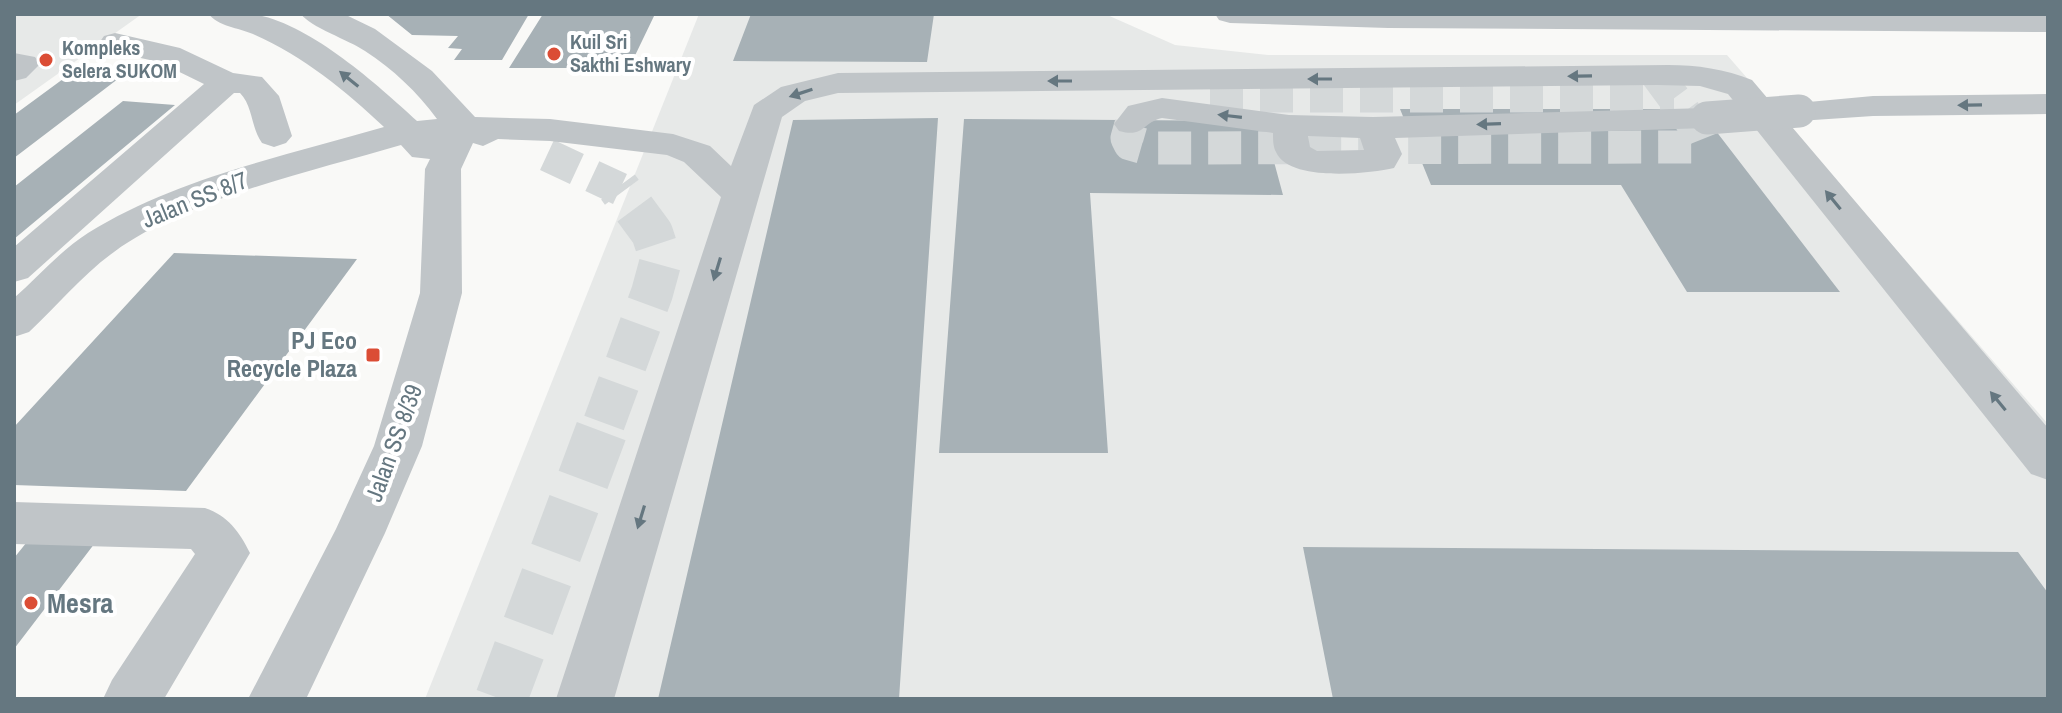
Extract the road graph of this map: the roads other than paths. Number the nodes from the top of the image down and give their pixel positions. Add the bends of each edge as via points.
1 (224, 14) edge
2 (316, 14) edge
3 (1230, 14) edge
4 (1390, 17) edge
5 (2048, 23) edge
6 (115, 43) dead end
7 (14, 63) edge
8 (14, 71) edge
9 (226, 82) junction
10 (2048, 104) edge
11 (1131, 124) dead end
12 (462, 127) junction
13 (406, 132) junction
14 (274, 136) dead end
15 (443, 169) junction
16 (746, 173) junction
17 (14, 269) edge
18 (14, 322) edge
19 (2048, 461) edge
20 (14, 523) edge
21 (132, 699) edge
22 (277, 699) edge
23 (585, 699) edge

13 -> 1 street via 316,52
2 - 12 street via 373,41 430,88
3 - 4 street
4 - 5 street
6 - 9 street via 169,55
7 - 8 street via 24,64
9 - 14 street via 250,84 262,96
9 - 17 street
10 -> 11 street, bridge via 1873,106 1707,118 1373,128 1384,154 1381,160 1316,162 1293,151 1289,125 1162,108 1140,113
12 - 13 street, Jalan SS 8/7
12 - 15 street, Jalan SS 8/39
12 - 16 street via 508,145 685,149
13 - 15 street
13 - 18 street, Jalan SS 8/7 via 163,209 100,243
15 - 22 street, Jalan SS 8/39 via 441,293 398,446
19 -> 16 street via 1740,87 1723,79 1657,75 838,83 793,94 766,112
16 -> 23 street
20 - 21 street via 205,529 224,553

